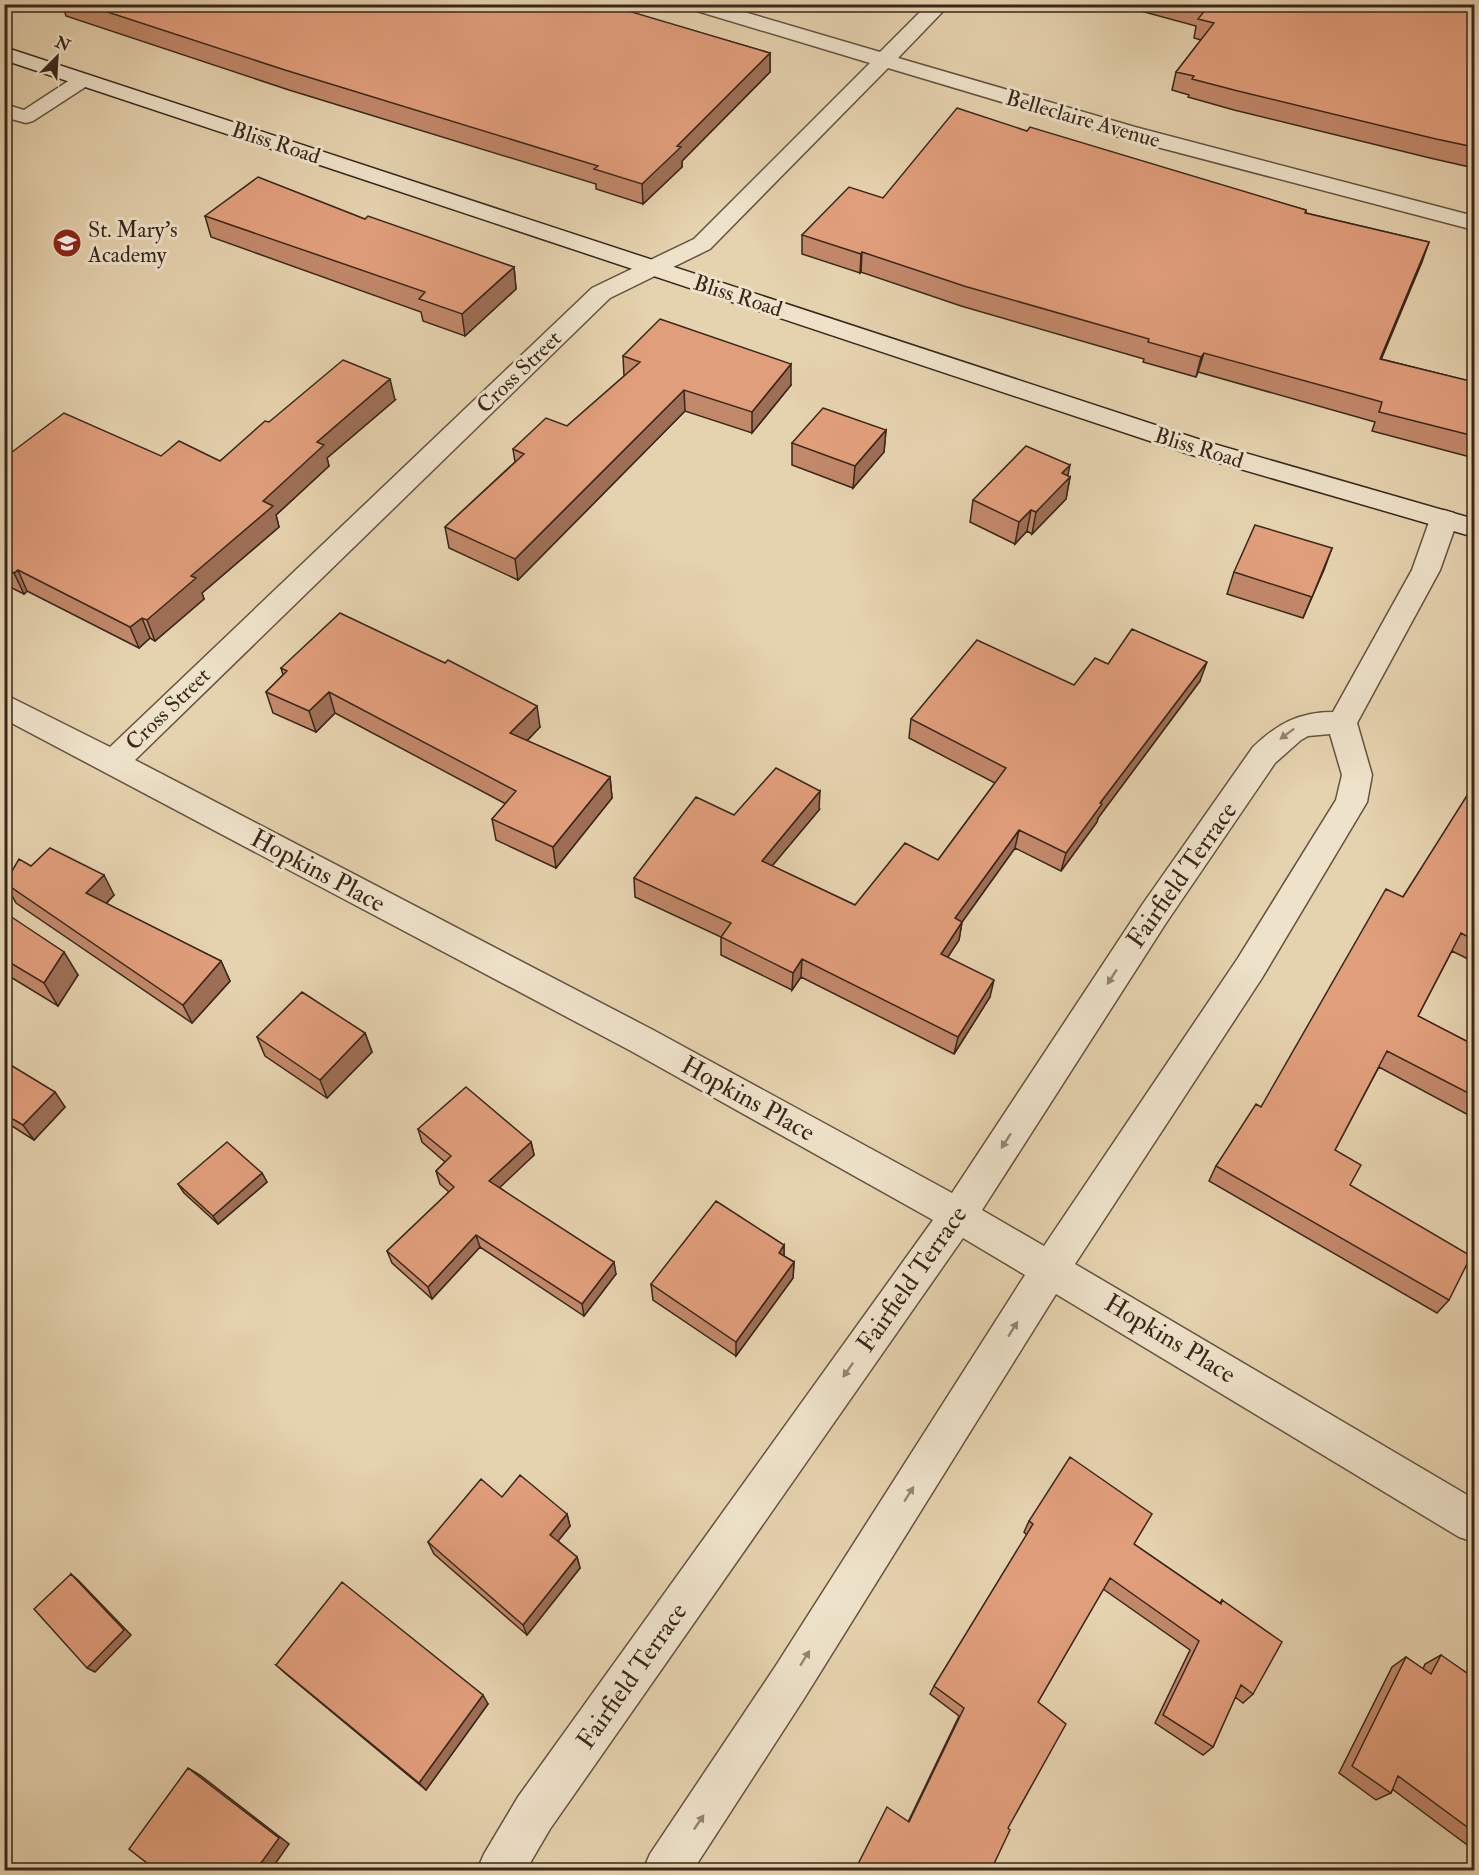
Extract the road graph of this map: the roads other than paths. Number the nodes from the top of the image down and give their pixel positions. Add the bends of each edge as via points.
1 (694, 4) edge
2 (939, 4) edge
3 (4, 53) edge
4 (881, 61) junction
5 (83, 80) junction
6 (4, 110) edge
7 (26, 117) junction
8 (4, 129) edge
9 (1474, 223) edge
10 (653, 268) junction
11 (1444, 519) junction
12 (1474, 528) edge
13 (4, 705) edge
14 (1342, 723) junction
15 (112, 763) junction
16 (958, 1215) junction
17 (1051, 1268) junction
18 (1474, 1522) edge
19 (500, 1870) edge
20 (666, 1870) edge

1 - 4 street, Belleclaire Avenue
2 - 4 street, Cross Street
3 - 5 street, Bliss Road
4 - 9 street, Belleclaire Avenue via 1127,132
4 - 10 street, Cross Street via 702,244
5 - 7 lane
5 - 10 street, Bliss Road
6 - 7 lane
7 - 8 lane
10 - 11 street, Bliss Road via 1198,448
10 - 15 street, Cross Street via 601,293
11 - 12 street, Bliss Road
11 - 14 street via 1426,570
13 - 15 street, Hopkins Place
14 -> 16 street, Fairfield Terrace via 1299,726 1264,755 1154,914
14 - 17 street via 1357,775 1351,802 1250,968
15 - 16 street, Hopkins Place via 643,1041
16 - 17 street, Hopkins Place
16 -> 19 street, Fairfield Terrace via 534,1813
17 - 18 street, Hopkins Place
20 -> 17 street via 790,1682

